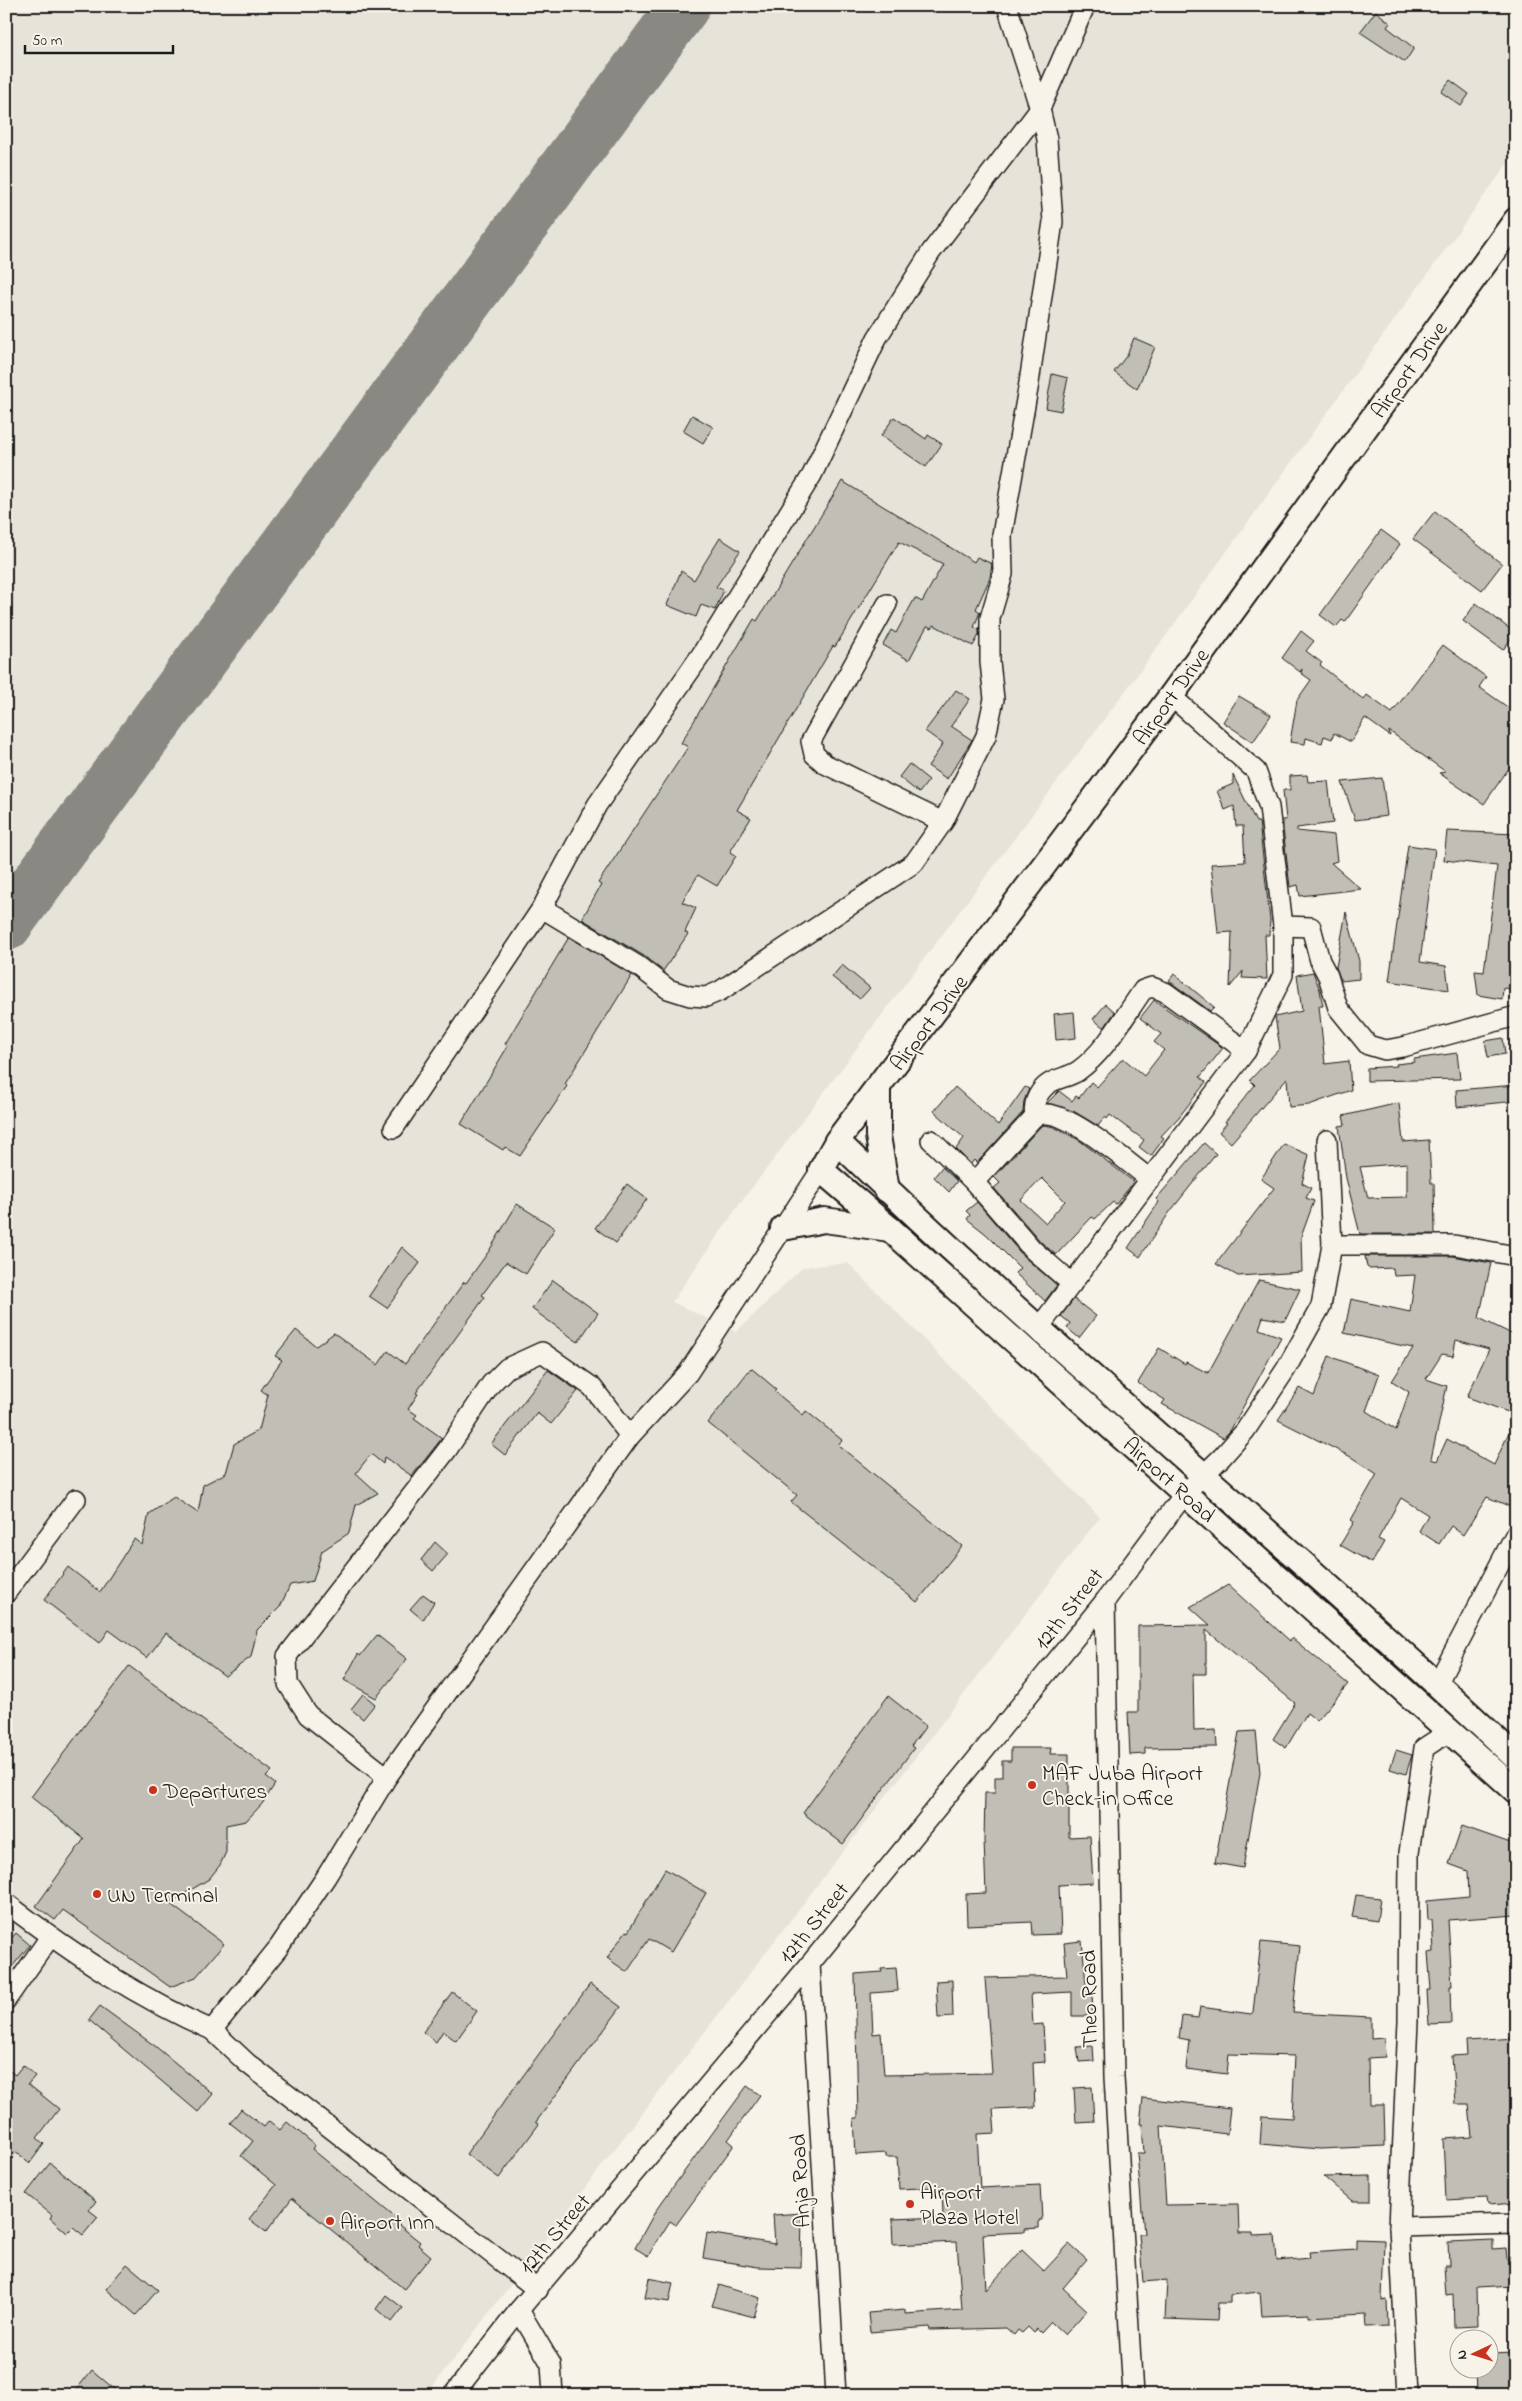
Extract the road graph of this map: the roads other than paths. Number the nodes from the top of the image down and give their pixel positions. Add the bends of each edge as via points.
1 (1007, 6) edge
2 (1085, 6) edge
3 (1040, 110) junction
4 (1516, 220) edge
5 (887, 604) dead end
6 (1171, 696) junction
7 (943, 822) junction
8 (542, 908) junction
9 (1283, 926) junction
10 (1516, 1016) edge
11 (1246, 1050) junction
12 (878, 1088) junction
13 (1035, 1116) junction
14 (394, 1128) dead end
15 (931, 1140) dead end
16 (1327, 1140) dead end
17 (837, 1142) junction
18 (821, 1170) junction
19 (1150, 1179) junction
20 (974, 1182) junction
21 (887, 1190) junction
22 (783, 1228) junction
23 (890, 1229) junction
24 (1332, 1245) junction
25 (1516, 1256) edge
26 (1072, 1284) junction
27 (1038, 1329) junction
28 (630, 1436) junction
29 (1203, 1474) junction
30 (1185, 1493) junction
31 (76, 1499) dead end
32 (1516, 1533) edge
33 (6, 1592) edge
34 (1104, 1601) junction
35 (1438, 1684) junction
36 (1450, 1731) junction
37 (1516, 1758) edge
38 (387, 1777) junction
39 (1516, 1791) edge
40 (6, 1903) edge
41 (50, 1937) junction
42 (810, 1964) junction
43 (6, 2000) edge
44 (212, 2030) junction
45 (1516, 2224) edge
46 (1398, 2227) junction
47 (538, 2290) junction
48 (519, 2310) junction
49 (452, 2395) edge
50 (553, 2395) edge
51 (836, 2395) edge
52 (1133, 2395) edge
53 (1408, 2395) edge

1 - 3 street
2 - 3 street
3 - 7 street via 1047,139 1053,222 1002,535 1003,574 990,618 994,699 986,736
3 - 8 street via 931,252 877,338 812,476 702,655 598,806
4 - 6 main road, Airport Drive
5 - 7 street via 811,741 814,754 825,764
6 - 9 street via 1256,771 1268,807
6 - 12 main road, Airport Drive
7 - 8 street via 914,863 720,992 706,997 668,989 638,966
8 - 14 street
9 - 10 street via 1311,926 1338,1008 1368,1045 1385,1050 1403,1047
9 - 11 street via 1283,975
11 - 13 street via 1165,992 1152,987 1143,990 1099,1050 1077,1072 1060,1077 1042,1089 1033,1106
11 - 19 street
12 - 17 main road, Airport Drive
12 - 21 main road via 878,1136
13 - 19 street via 1059,1116 1088,1133
13 - 20 street
15 - 20 street
16 - 24 street, 12th Street
17 - 18 main road, Airport Drive
17 - 21 main road, Airport Road
18 - 22 street
18 - 23 main road, Airport Road
19 - 26 street
20 - 26 street via 1033,1250
21 - 27 main road, Airport Road
22 - 23 main road via 824,1220
22 - 28 street via 688,1373
23 - 30 main road, Airport Road
24 - 25 street via 1454,1245
24 - 29 street, 12th Street via 1321,1306 1286,1369 1245,1431
26 - 27 street
27 - 29 main road, Airport Road
28 - 38 street
28 - 38 street via 592,1387 542,1352 507,1368 491,1384 447,1450 287,1656 288,1684 308,1715
29 - 30 street, 12th Street
29 - 35 main road, Airport Road
30 - 34 street, 12th Street
30 - 36 main road, Airport Road
31 - 33 street
32 - 35 street
34 - 42 street, 12th Street
34 - 52 street, Theo Road via 1114,2077
35 - 37 main road, Airport Road
36 - 39 main road, Airport Road
36 - 46 street via 1424,1748 1409,1854 1408,2021
38 - 44 street via 279,1947
40 - 41 street
41 - 43 street
41 - 44 street via 140,1993
42 - 47 street, 12th Street
42 - 51 street, Anja Road
44 - 47 street via 247,2063
45 - 46 street
46 - 53 street
47 - 48 street, 12th Street
48 - 49 street, 12th Street
48 - 50 street via 551,2364

